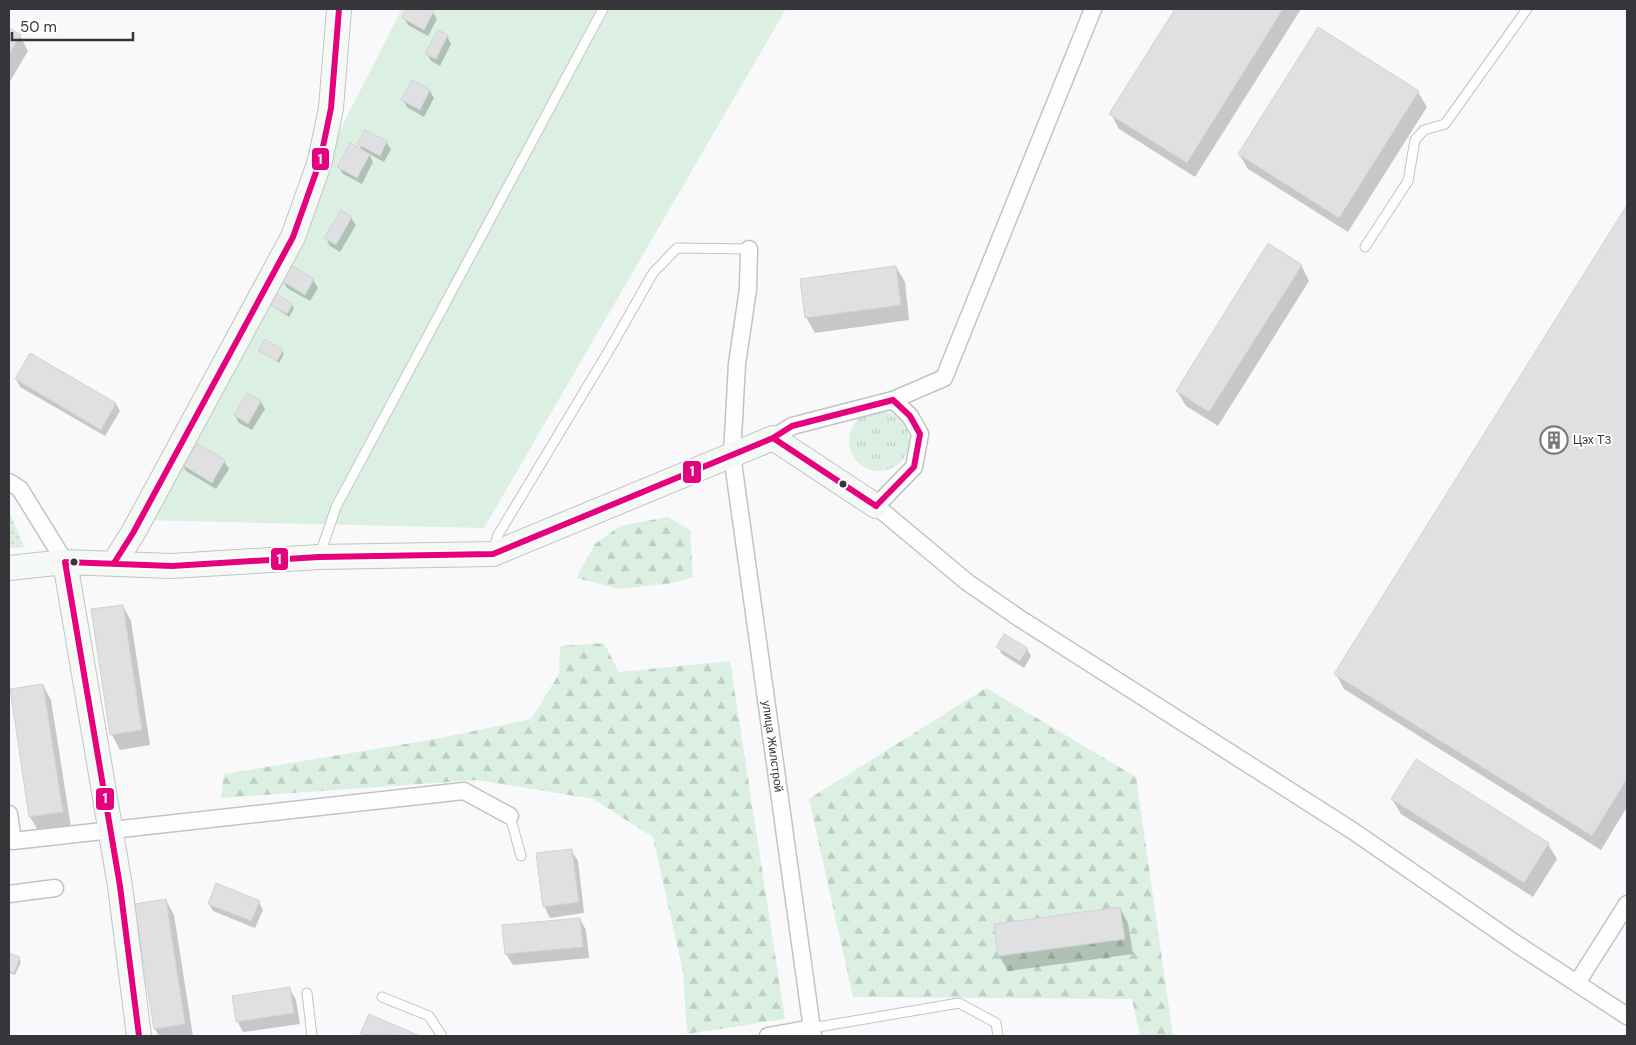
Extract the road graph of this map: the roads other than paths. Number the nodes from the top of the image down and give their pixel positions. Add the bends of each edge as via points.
1 (339, 9) edge
2 (603, 9) edge
3 (1093, 9) edge
4 (1527, 9) edge
5 (1365, 247) dead end
6 (749, 249) joint
7 (893, 400) junction
8 (773, 438) junction
9 (732, 456) junction
10 (9, 482) edge
11 (876, 506) junction
12 (493, 554) junction
13 (319, 557) junction
14 (65, 562) junction
15 (114, 563) junction
16 (9, 568) edge
17 (9, 814) edge
18 (110, 829) junction
19 (11, 842) edge
20 (521, 856) dead end
21 (55, 888) dead end
22 (9, 894) edge
23 (1627, 904) edge
24 (1578, 983) junction
25 (307, 994) dead end
26 (382, 997) dead end
27 (1627, 1016) edge
28 (813, 1032) edge
29 (139, 1036) edge
30 (312, 1036) edge
31 (442, 1036) edge
32 (768, 1036) edge
33 (998, 1036) edge

1 - 15 street via 331,108 320,161 293,237
2 - 13 lane via 336,507
3 - 7 street via 944,378
4 - 5 lane via 1445,124 1424,130 1415,140 1408,181
6 - 9 street, улица Жилстрой via 748,289 737,364
6 - 12 lane via 677,248 653,273 498,535
7 - 8 street via 792,426
7 - 11 street via 910,416 920,434 914,467
8 - 9 street
8 - 11 street
9 - 12 street
9 - 28 street, улица Жилстрой
10 - 14 street via 20,489
11 - 24 street via 967,582 1019,618 1353,831
12 - 13 street
13 - 15 street via 172,566
14 - 15 street
14 - 16 street
14 - 18 street
17 - 19 street
18 - 19 street
18 - 20 lane via 464,791 510,816
18 - 29 street
21 - 22 street
23 - 24 street
24 - 27 street
25 - 30 lane
26 - 31 lane via 430,1016
28 - 32 street
28 - 33 lane via 960,1003 996,1024

